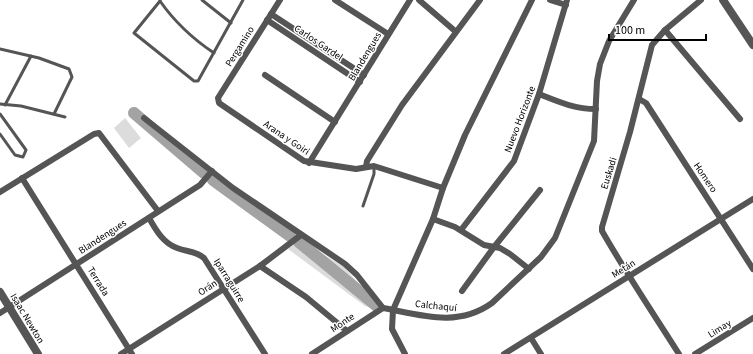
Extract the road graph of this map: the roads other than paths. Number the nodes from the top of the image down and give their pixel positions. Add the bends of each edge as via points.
1 (159, 0) edge
2 (202, 0) edge
3 (243, 0) edge
4 (280, 0) edge
5 (335, 0) edge
6 (410, 0) edge
7 (419, 0) edge
8 (480, 0) edge
9 (532, 0) edge
10 (550, 0) edge
11 (634, 0) edge
12 (702, 0) edge
13 (722, 0) edge
14 (566, 2) edge
15 (271, 14) junction
16 (267, 20) junction
17 (231, 23) junction
18 (665, 30) junction
19 (455, 31) junction
20 (388, 34) junction
21 (753, 45) edge
22 (0, 49) edge
23 (214, 53) junction
24 (31, 56) junction
25 (265, 75) dead end
26 (364, 75) junction
27 (360, 82) junction
28 (539, 94) junction
29 (639, 100) junction
30 (219, 103) joint
31 (0, 104) edge
32 (5, 104) junction
33 (596, 109) junction
34 (0, 114) edge
35 (54, 114) junction
36 (65, 117) dead end
37 (144, 118) dead end
38 (740, 119) dead end
39 (335, 122) junction
40 (0, 134) edge
41 (309, 163) junction
42 (374, 166) junction
43 (366, 167) junction
44 (212, 171) junction
45 (22, 178) junction
46 (443, 188) junction
47 (540, 190) dead end
48 (0, 192) edge
49 (753, 199) edge
50 (363, 206) dead end
51 (158, 211) junction
52 (149, 218) junction
53 (433, 219) junction
54 (722, 219) junction
55 (461, 230) junction
56 (301, 235) junction
57 (494, 247) junction
58 (76, 264) junction
59 (260, 266) junction
60 (529, 269) junction
61 (753, 269) edge
62 (628, 276) junction
63 (224, 288) junction
64 (462, 291) dead end
65 (0, 292) edge
66 (10, 308) junction
67 (383, 308) junction
68 (393, 310) junction
69 (0, 313) edge
70 (753, 318) edge
71 (347, 331) junction
72 (531, 338) junction
73 (130, 352) edge
74 (38, 354) edge
75 (121, 354) edge
76 (265, 354) edge
77 (312, 354) edge
78 (405, 354) edge
79 (504, 354) edge
80 (541, 354) edge
81 (679, 354) edge
82 (695, 354) edge

1 - 23 lane via 180,25
1 - 23 lane via 134,33 194,81 198,81
2 - 17 lane
3 - 17 lane
4 - 15 street, Pergamino
5 - 20 street
6 - 20 street, Blandengues
7 - 19 street
8 - 19 street
9 - 46 street via 465,135
10 - 14 street
11 - 33 street, Calchaquí via 609,41 600,64
12 - 18 street, Euskadi
13 - 21 street
14 - 28 street, Nuevo Horizonte
15 - 16 street, Pergamino
15 - 26 street, Carlos Gardel
16 - 27 street, Carlos Gardel
16 - 30 street, Pergamino via 218,98
17 - 23 lane
18 - 29 street, Euskadi via 652,45
18 - 38 street
19 - 43 street via 402,105 367,161
20 - 26 street, Blandengues
22 - 24 lane
24 - 32 lane
24 - 35 lane via 69,69 71,72 72,77
25 - 39 street
26 - 27 street, Blandengues
27 - 39 street, Blandengues
28 - 33 street via 567,106
28 - 55 street, Nuevo Horizonte via 514,161
29 - 54 street, Homero via 646,103
29 - 62 street, Euskadi via 602,227
30 - 41 street, Arana y Goiri
31 - 32 lane
32 - 35 lane
33 - 60 street, Calchaquí via 594,142 555,238
34 - 40 lane via 26,150 23,157 15,155
35 - 36 lane
37 - 44 street
39 - 41 street, Blandengues
41 - 43 street, Arana y Goiri via 356,169
42 - 43 street, Arana y Goiri
42 - 46 street, Arana y Goiri
42 - 50 lane via 374,174
44 - 51 street, Blandengues via 200,185
44 - 56 street
45 - 48 street
45 - 51 street via 99,133
45 - 58 street, Terrada
46 - 53 street
47 - 57 street
49 - 54 street, Metán
51 - 52 street, Blandengues
52 - 58 street, Blandengues
52 - 63 street, Iparraguirre via 168,244 196,252 204,258
53 - 55 street
53 - 68 street
54 - 61 street, Homero
54 - 62 street, Metán
55 - 57 street via 484,245
56 - 59 street, Orán
56 - 67 street via 345,264
57 - 60 street via 510,254
57 - 64 street
58 - 66 street, Blandengues
58 - 73 street, Terrada
59 - 63 street, Orán
59 - 71 street via 306,297
60 - 68 street, Calchaquí via 492,303 472,315 442,318
62 - 72 street, Metán
62 - 81 street, Euskadi
63 - 73 street, Orán
63 - 76 street, Iparraguirre
65 - 66 street, Isaac Newton
66 - 69 street, Blandengues
66 - 74 street, Isaac Newton
67 - 68 street, Calchaquí
67 - 71 street, Monte
68 - 78 street via 392,329
70 - 82 street, Limay
71 - 77 street, Monte
72 - 79 street, Metán
72 - 80 street
73 - 75 street, Orán

